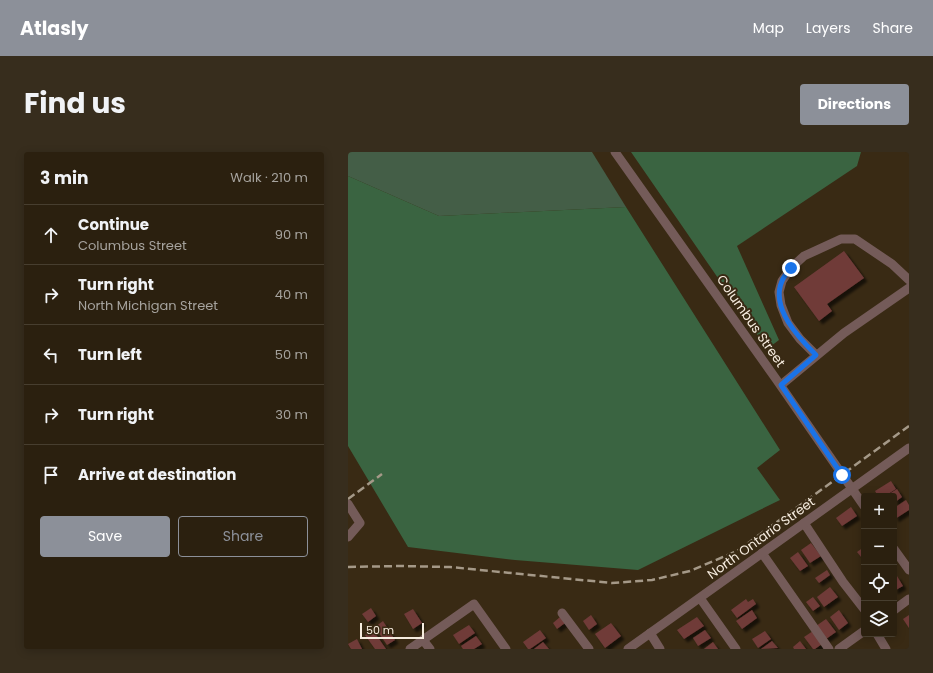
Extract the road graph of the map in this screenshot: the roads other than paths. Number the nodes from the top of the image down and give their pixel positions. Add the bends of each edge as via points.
1 (615, 152) edge
2 (909, 280) edge
3 (909, 288) edge
4 (816, 355) junction
5 (781, 385) junction
6 (907, 453) edge
7 (852, 489) junction
8 (861, 502) edge
9 (348, 504) edge
10 (804, 523) junction
11 (348, 537) edge
12 (762, 553) junction
13 (897, 553) edge
14 (909, 570) edge
15 (700, 598) junction
16 (909, 599) edge
17 (861, 605) edge
18 (897, 608) edge
19 (562, 613) dead end
20 (650, 633) junction
21 (861, 633) edge
22 (879, 637) edge
23 (423, 640) junction
24 (410, 649) edge
25 (430, 649) edge
26 (506, 649) edge
27 (589, 649) edge
28 (628, 649) edge
29 (660, 649) edge
30 (736, 649) edge
31 (829, 649) edge
32 (839, 649) edge
33 (886, 649) edge

1 - 5 street, Columbus Street
2 - 4 street via 892,264 855,239 841,239 804,256 791,268 782,281 779,292 788,323
3 - 4 street
4 - 5 street
5 - 7 street, Columbus Street
6 - 7 street, North Ontario Street
7 - 8 street, Columbus Street
7 - 10 street, North Ontario Street
9 - 11 street via 360,523
10 - 12 street, North Ontario Street
10 - 17 street
12 - 15 street, North Ontario Street
12 - 31 street
13 - 14 street
15 - 20 street, North Ontario Street
15 - 30 street
16 - 18 street
19 - 27 street
20 - 28 street, North Ontario Street
20 - 29 street
21 - 32 street
22 - 33 street
23 - 24 street
23 - 25 street
23 - 26 street via 474,604

